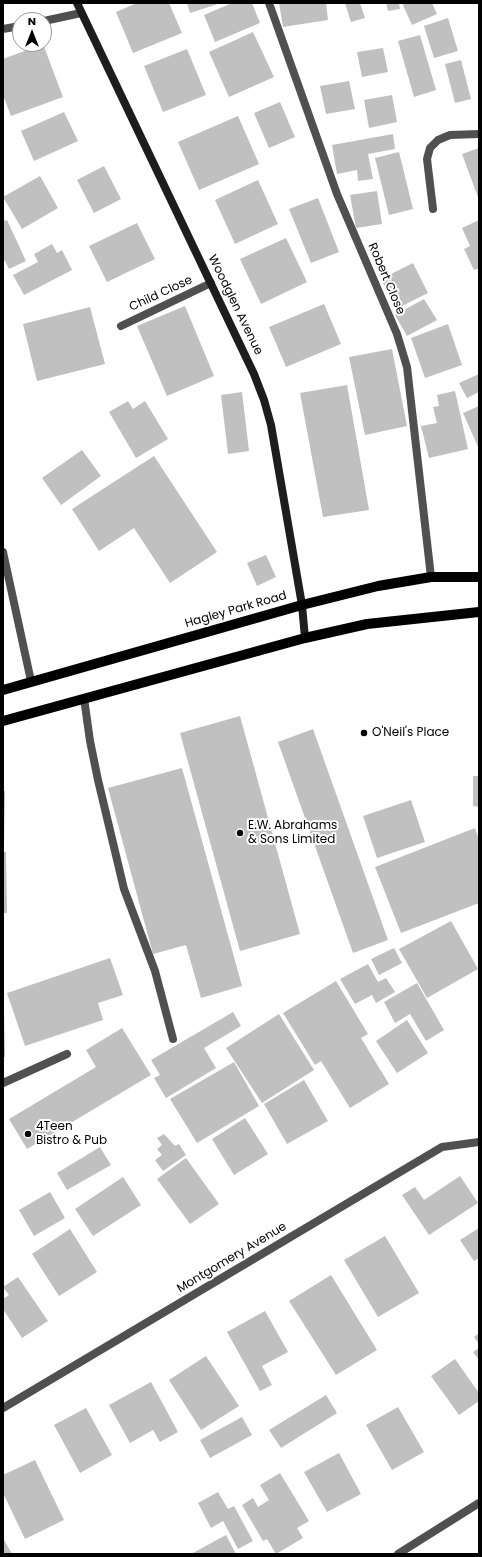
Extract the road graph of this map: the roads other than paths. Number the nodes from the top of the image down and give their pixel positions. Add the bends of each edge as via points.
1 (77, 3) edge
2 (269, 3) edge
3 (81, 13) junction
4 (52, 19) edge
5 (479, 134) edge
6 (432, 210) dead end
7 (211, 283) junction
8 (121, 326) dead end
9 (3, 552) edge
10 (431, 577) junction
11 (479, 577) edge
12 (302, 605) junction
13 (479, 612) edge
14 (306, 638) junction
15 (31, 681) junction
16 (3, 690) edge
17 (84, 698) junction
18 (3, 721) edge
19 (173, 1039) dead end
20 (67, 1054) dead end
21 (3, 1084) edge
22 (479, 1142) edge
23 (3, 1408) edge
24 (479, 1504) edge
25 (398, 1554) edge

1 - 3 street, Woodglen Avenue
2 - 10 street, Robert Close via 337,194 397,334 407,367
3 - 4 street
3 - 7 street, Woodglen Avenue
5 - 6 street via 450,135 438,140 430,148 427,159
7 - 8 street, Child Close
7 - 12 street, Woodglen Avenue via 264,400 271,425
9 - 15 street
10 - 11 main road, Hagley Park Road
10 - 12 main road, Hagley Park Road via 378,586
12 - 14 street, Woodglen Avenue
12 - 15 main road, Hagley Park Road
13 - 14 main road via 367,624
14 - 17 main road
15 - 16 main road, Hagley Park Road
17 - 18 main road
17 - 19 street via 98,780 124,889 155,971
20 - 21 street
22 - 23 street, Montgomery Avenue via 442,1148
24 - 25 street

